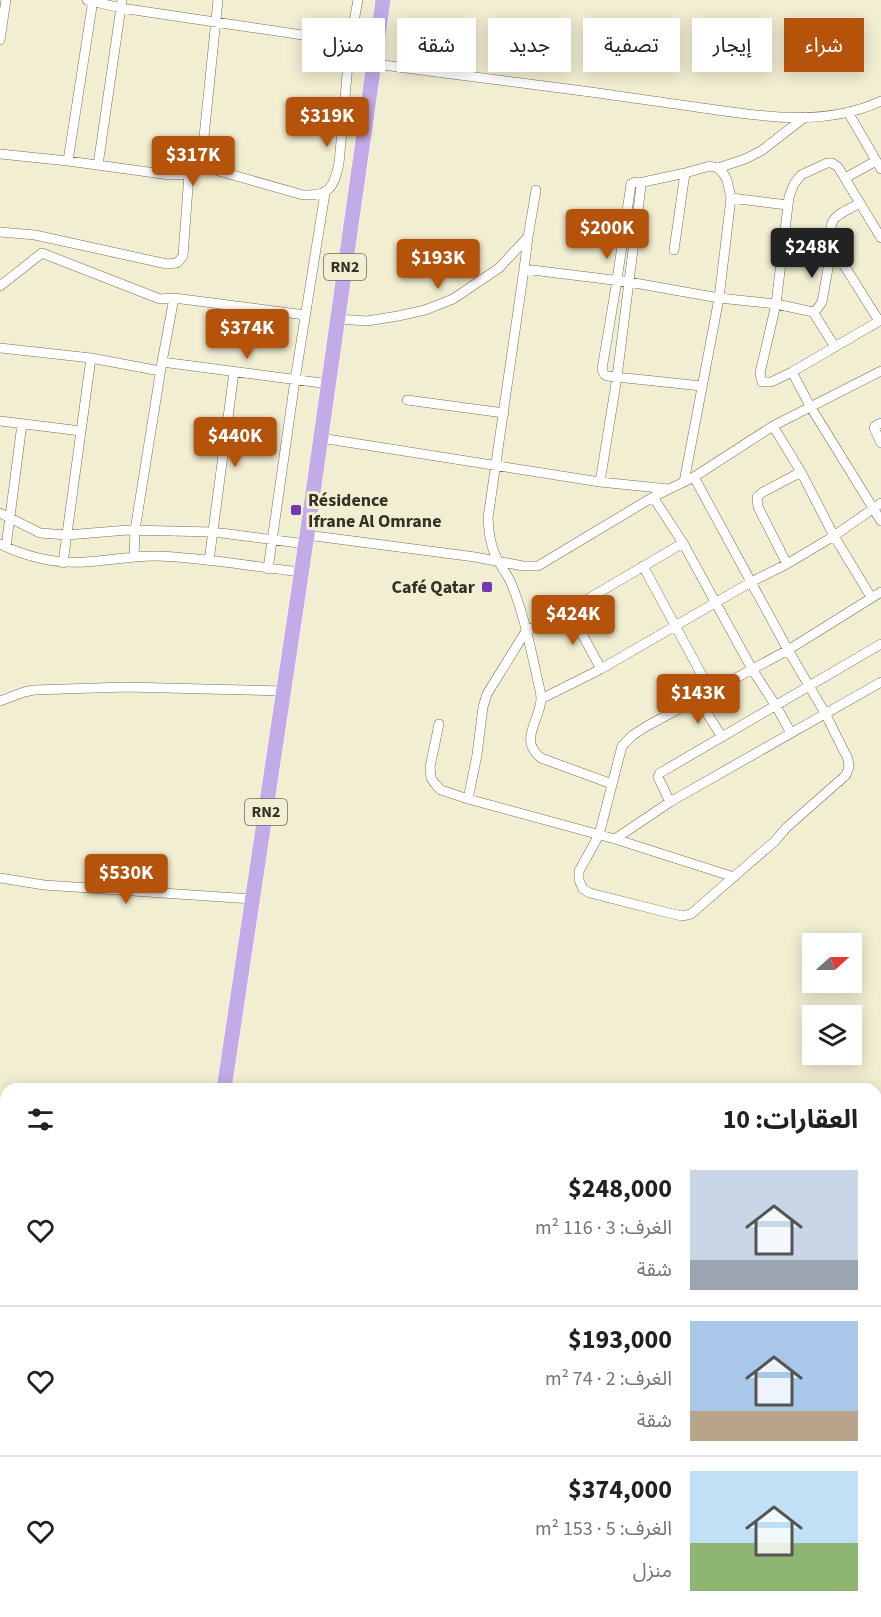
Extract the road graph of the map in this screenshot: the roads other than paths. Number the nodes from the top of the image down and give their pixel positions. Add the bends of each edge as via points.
1 (6, 0) edge
2 (91, 0) edge
3 (218, 0) edge
4 (358, 0) edge
5 (383, 0) edge
6 (121, 4) edge
7 (355, 18) edge
8 (380, 18) edge
9 (215, 21) junction
10 (302, 35) edge
11 (0, 40) edge
12 (385, 65) edge
13 (347, 72) edge
14 (374, 72) edge
15 (881, 100) edge
16 (848, 112) junction
17 (805, 117) junction
18 (881, 148) edge
19 (0, 154) edge
20 (68, 161) junction
21 (876, 161) edge
22 (98, 165) junction
23 (201, 165) junction
24 (718, 168) junction
25 (685, 173) junction
26 (189, 174) junction
27 (845, 178) junction
28 (639, 183) junction
29 (536, 190) dead end
30 (325, 193) junction
31 (730, 198) junction
32 (860, 203) junction
33 (787, 205) junction
34 (0, 232) edge
35 (880, 233) edge
36 (528, 237) junction
37 (832, 246) junction
38 (674, 250) dead end
39 (524, 269) junction
40 (617, 280) junction
41 (629, 282) junction
42 (0, 286) edge
43 (174, 298) junction
44 (719, 298) junction
45 (776, 304) junction
46 (813, 312) junction
47 (305, 315) junction
48 (338, 319) junction
49 (880, 320) edge
50 (835, 347) junction
51 (0, 348) edge
52 (91, 358) junction
53 (161, 366) junction
54 (881, 371) edge
55 (234, 372) junction
56 (792, 372) junction
57 (617, 377) junction
58 (295, 380) junction
59 (329, 384) junction
60 (702, 386) junction
61 (407, 400) dead end
62 (810, 406) junction
63 (504, 413) junction
64 (0, 421) edge
65 (881, 423) edge
66 (22, 424) junction
67 (773, 426) junction
68 (81, 431) junction
69 (321, 438) junction
70 (881, 443) edge
71 (496, 465) junction
72 (801, 472) junction
73 (694, 477) junction
74 (600, 482) junction
75 (684, 482) junction
76 (669, 489) junction
77 (653, 497) junction
78 (881, 503) edge
79 (872, 508) junction
80 (0, 513) edge
81 (10, 518) junction
82 (881, 521) edge
83 (135, 530) junction
84 (213, 532) junction
85 (67, 535) junction
86 (834, 536) junction
87 (272, 540) junction
88 (307, 540) junction
89 (683, 543) junction
90 (3, 546) edge
91 (134, 557) junction
92 (209, 561) junction
93 (498, 561) junction
94 (63, 563) junction
95 (787, 564) junction
96 (643, 566) junction
97 (268, 569) junction
98 (302, 572) junction
99 (751, 582) junction
100 (881, 592) edge
101 (871, 597) junction
102 (716, 603) junction
103 (568, 610) junction
104 (676, 626) junction
105 (526, 631) junction
106 (881, 644) edge
107 (788, 650) junction
108 (601, 669) junction
109 (752, 669) junction
110 (881, 682) edge
111 (809, 686) junction
112 (284, 691) junction
113 (711, 692) junction
114 (541, 699) junction
115 (698, 699) junction
116 (0, 702) edge
117 (776, 706) junction
118 (825, 713) junction
119 (439, 724) dead end
120 (791, 733) junction
121 (722, 737) junction
122 (612, 784) junction
123 (468, 799) junction
124 (670, 802) junction
125 (599, 835) junction
126 (615, 839) junction
127 (734, 877) junction
128 (0, 878) edge
129 (252, 899) junction
130 (225, 1083) edge

1 - 11 street
2 - 6 street
2 - 20 street
3 - 9 street
4 - 7 street
5 - 8 highway, RN2
6 - 9 street
6 - 22 street
9 - 10 street
9 - 23 street
12 - 17 street via 767,117
13 - 30 street via 336,180
14 - 48 highway, RN2
15 - 16 street
16 - 17 street
16 - 21 street
17 - 24 street via 761,151
18 - 21 street
19 - 20 street
20 - 22 street
21 - 27 street
22 - 26 street
23 - 26 street
23 - 30 street via 303,195
24 - 25 street via 710,166
24 - 31 street via 727,180
25 - 28 street
25 - 38 street
26 - 34 street via 183,256 177,263
27 - 32 street
27 - 33 street via 836,165 820,165 801,175
28 - 40 street via 631,184
28 - 41 street
29 - 36 street
30 - 47 street
31 - 33 street
31 - 44 street
32 - 35 street
32 - 37 street via 832,221
33 - 45 street
36 - 39 street
36 - 48 street via 499,268 453,299 398,316 367,321
37 - 46 street via 822,302
37 - 49 street
39 - 40 street
39 - 63 street
40 - 41 street
40 - 57 street via 602,369 607,376
41 - 44 street
41 - 57 street
42 - 43 street via 42,253 160,299
43 - 47 street
43 - 53 street
44 - 45 street
44 - 60 street
45 - 46 street
45 - 56 street via 760,373 762,382
46 - 50 street
47 - 58 street
48 - 59 highway, RN2
49 - 50 street
50 - 56 street
51 - 52 street
52 - 53 street
52 - 68 street
53 - 55 street
53 - 83 street
54 - 62 street
55 - 58 street
55 - 84 street
56 - 62 street
57 - 60 street
57 - 74 street
58 - 59 street
58 - 87 street
59 - 69 highway, RN2
60 - 75 street
61 - 63 street
62 - 67 street
62 - 79 street
63 - 71 street
64 - 66 street
65 - 70 street via 874,428
66 - 68 street
66 - 81 street
67 - 72 street
67 - 73 street
68 - 85 street
69 - 71 street
69 - 88 highway, RN2
71 - 74 street
71 - 93 street via 488,518
72 - 86 street
72 - 95 street via 757,497 758,507
73 - 75 street
73 - 99 street
74 - 76 street
75 - 76 street
76 - 77 street
77 - 89 street
77 - 93 street via 538,566
78 - 79 street
79 - 82 street
79 - 86 street
80 - 81 street
81 - 85 street via 40,533
81 - 90 street
83 - 84 street
83 - 85 street
83 - 91 street
84 - 87 street
84 - 92 street
85 - 94 street
86 - 95 street
86 - 101 street
87 - 88 street
87 - 97 street
88 - 93 street
88 - 98 highway, RN2
89 - 96 street
89 - 102 street
90 - 94 street
91 - 92 street
91 - 94 street
92 - 97 street
93 - 105 street via 510,582
95 - 99 street
96 - 103 street
96 - 104 street
97 - 98 street
98 - 112 highway, RN2
99 - 102 street
99 - 107 street
100 - 101 street
101 - 107 street
102 - 104 street
102 - 109 street
103 - 105 street
103 - 108 street
104 - 108 street
104 - 113 street
105 - 114 street
105 - 123 street via 487,694
106 - 111 street
107 - 109 street
107 - 111 street
108 - 114 street
109 - 113 street
109 - 117 street
110 - 118 street
111 - 117 street
111 - 118 street
112 - 116 street via 126,687 34,690
112 - 129 highway, RN2
113 - 115 street
114 - 122 street via 531,736 535,753
115 - 121 street
115 - 122 street via 633,735 622,746
117 - 120 street
117 - 121 street
118 - 120 street
118 - 127 street via 848,759 846,775
119 - 123 street via 430,767 432,778 441,790
120 - 124 street
121 - 124 street via 660,773 658,777
122 - 125 street
123 - 125 street
124 - 126 street
125 - 126 street
125 - 127 street via 579,871 583,889 590,893 682,916 691,914
126 - 127 street
128 - 129 street via 44,885
129 - 130 highway, RN2

